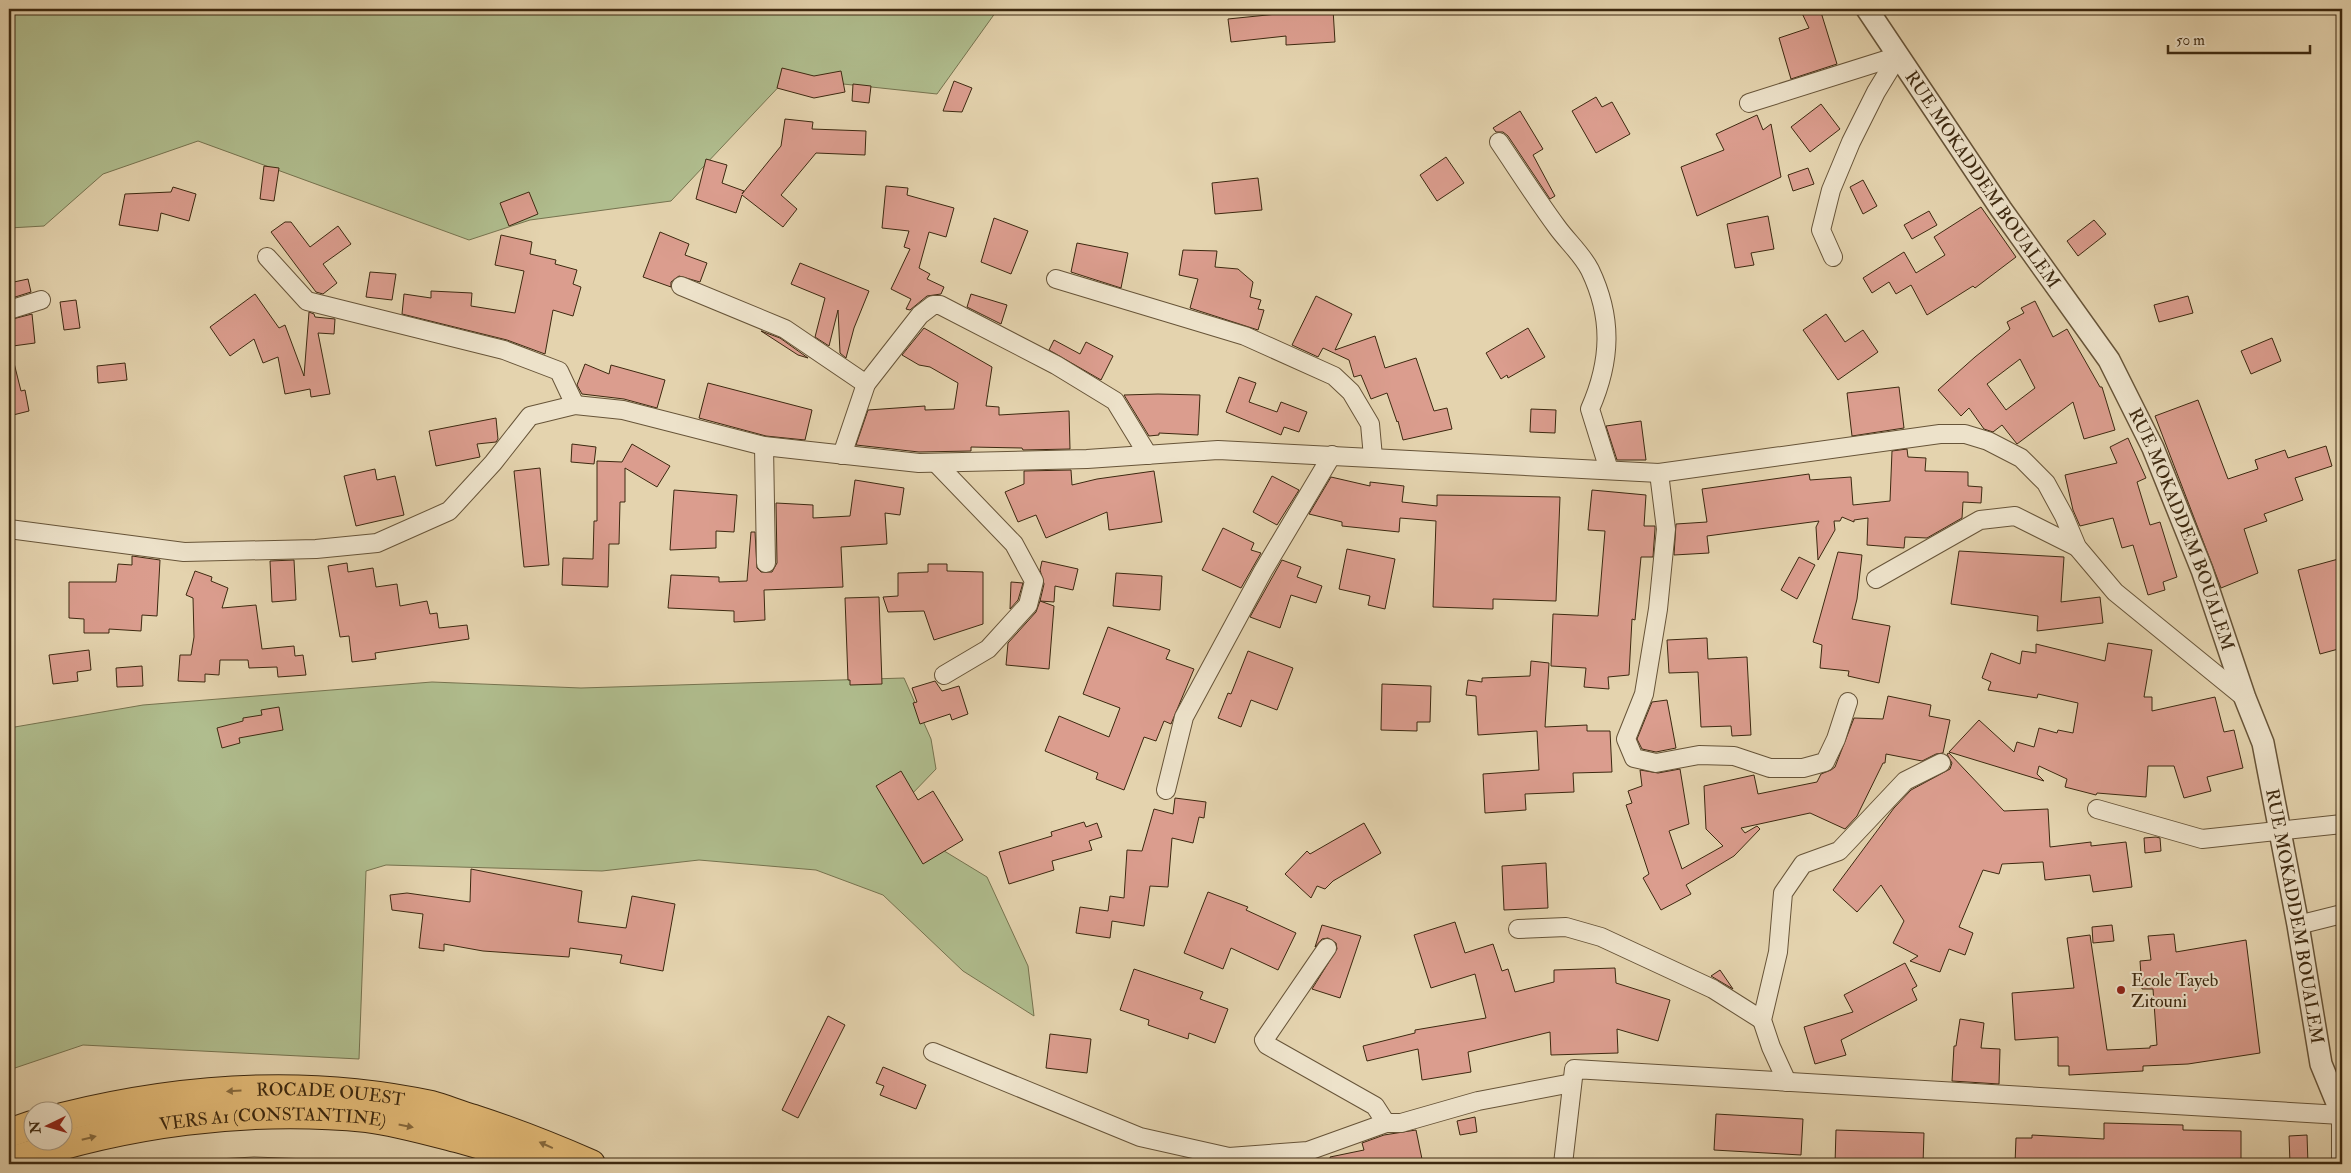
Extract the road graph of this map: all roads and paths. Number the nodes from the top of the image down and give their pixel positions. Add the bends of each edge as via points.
1 (1867, 9) edge
2 (1898, 56) junction
3 (1749, 103) dead end
4 (1499, 142) dead end
5 (267, 256) dead end
6 (1833, 257) dead end
7 (1056, 279) dead end
8 (681, 286) dead end
9 (42, 300) dead end
10 (9, 310) edge
11 (866, 384) junction
12 (575, 405) junction
13 (764, 446) junction
14 (842, 454) junction
15 (1148, 455) junction
16 (1332, 455) junction
17 (1373, 457) junction
18 (936, 463) junction
19 (1609, 470) junction
20 (1659, 473) junction
21 (9, 529) edge
22 (2077, 547) junction
23 (766, 563) dead end
24 (1876, 579) dead end
25 (944, 675) dead end
26 (2245, 698) junction
27 (1848, 702) dead end
28 (1941, 762) dead end
29 (1166, 790) dead end
30 (2097, 809) dead end
31 (2342, 824) edge
32 (2279, 832) junction
33 (2342, 914) edge
34 (2298, 924) junction
35 (1518, 929) dead end
36 (1327, 948) dead end
37 (1762, 1020) junction
38 (933, 1052) dead end
39 (1787, 1082) junction
40 (1572, 1083) junction
41 (72, 1115) edge
42 (2342, 1115) edge
43 (1386, 1123) junction
44 (22, 1128) edge
45 (9, 1133) edge
46 (9, 1162) edge
47 (218, 1164) edge
48 (309, 1164) edge
49 (535, 1164) edge
50 (591, 1164) edge
51 (1563, 1164) edge
52 (2341, 1164) edge

1 - 2 street, RUE MOKADDEM BOUALEM
2 - 3 street
2 - 6 street via 1863,116 1831,190 1821,230
2 - 26 street, RUE MOKADDEM BOUALEM via 2109,360 2160,465 2202,570
4 - 19 street via 1589,268 1603,304 1608,339 1601,384 1590,409
5 - 12 street via 307,301 504,350 559,371
7 - 17 street via 1245,336 1334,376 1351,392 1370,424
8 - 11 street via 785,329
9 - 10 street
11 - 14 street
11 - 15 street via 920,315 933,305 940,305 1056,365 1115,401
12 - 13 street via 624,410
12 - 21 street via 530,416 449,511 377,543 316,549 184,552
13 - 14 street
13 - 23 street
14 - 18 street
15 - 16 street via 1218,450
15 - 18 street
16 - 17 street
16 - 29 street via 1263,571 1184,717
17 - 19 street
18 - 25 street via 1014,544 1034,581 1028,605 988,649
19 - 20 street
20 - 22 street via 1940,434 1965,434 1988,441 2021,458 2046,483
20 - 27 street via 1666,529 1658,609 1644,694 1626,739 1634,758 1656,763 1699,755 1734,756 1770,768 1803,768 1825,762
22 - 24 street via 2015,516 1980,520
22 - 26 street via 2115,592
26 - 32 street, RUE MOKADDEM BOUALEM via 2263,743
28 - 37 street via 1905,781 1839,850 1803,864 1783,893 1778,952
30 - 32 street via 2202,840
31 - 32 street
32 - 34 street, RUE MOKADDEM BOUALEM
33 - 34 street
34 - 42 street, RUE MOKADDEM BOUALEM via 2321,1064
35 - 37 street via 1566,927 1602,937 1713,989
36 - 43 street via 1264,1040 1267,1045 1375,1106
37 - 39 street
38 - 43 street via 1140,1137 1229,1157 1308,1151
39 - 40 street via 1574,1069
39 - 42 street
40 - 43 street
40 - 51 street
50 -> 41 highway, ROCADE OUEST via 532,1138 432,1106 360,1092 270,1089 196,1093 117,1104
42 - 52 street
44 - 45 highway
46 -> 49 highway, VERS A1 (CONSTANTINE) via 107,1134 230,1116 298,1116 368,1118 420,1128
47 - 48 lane

